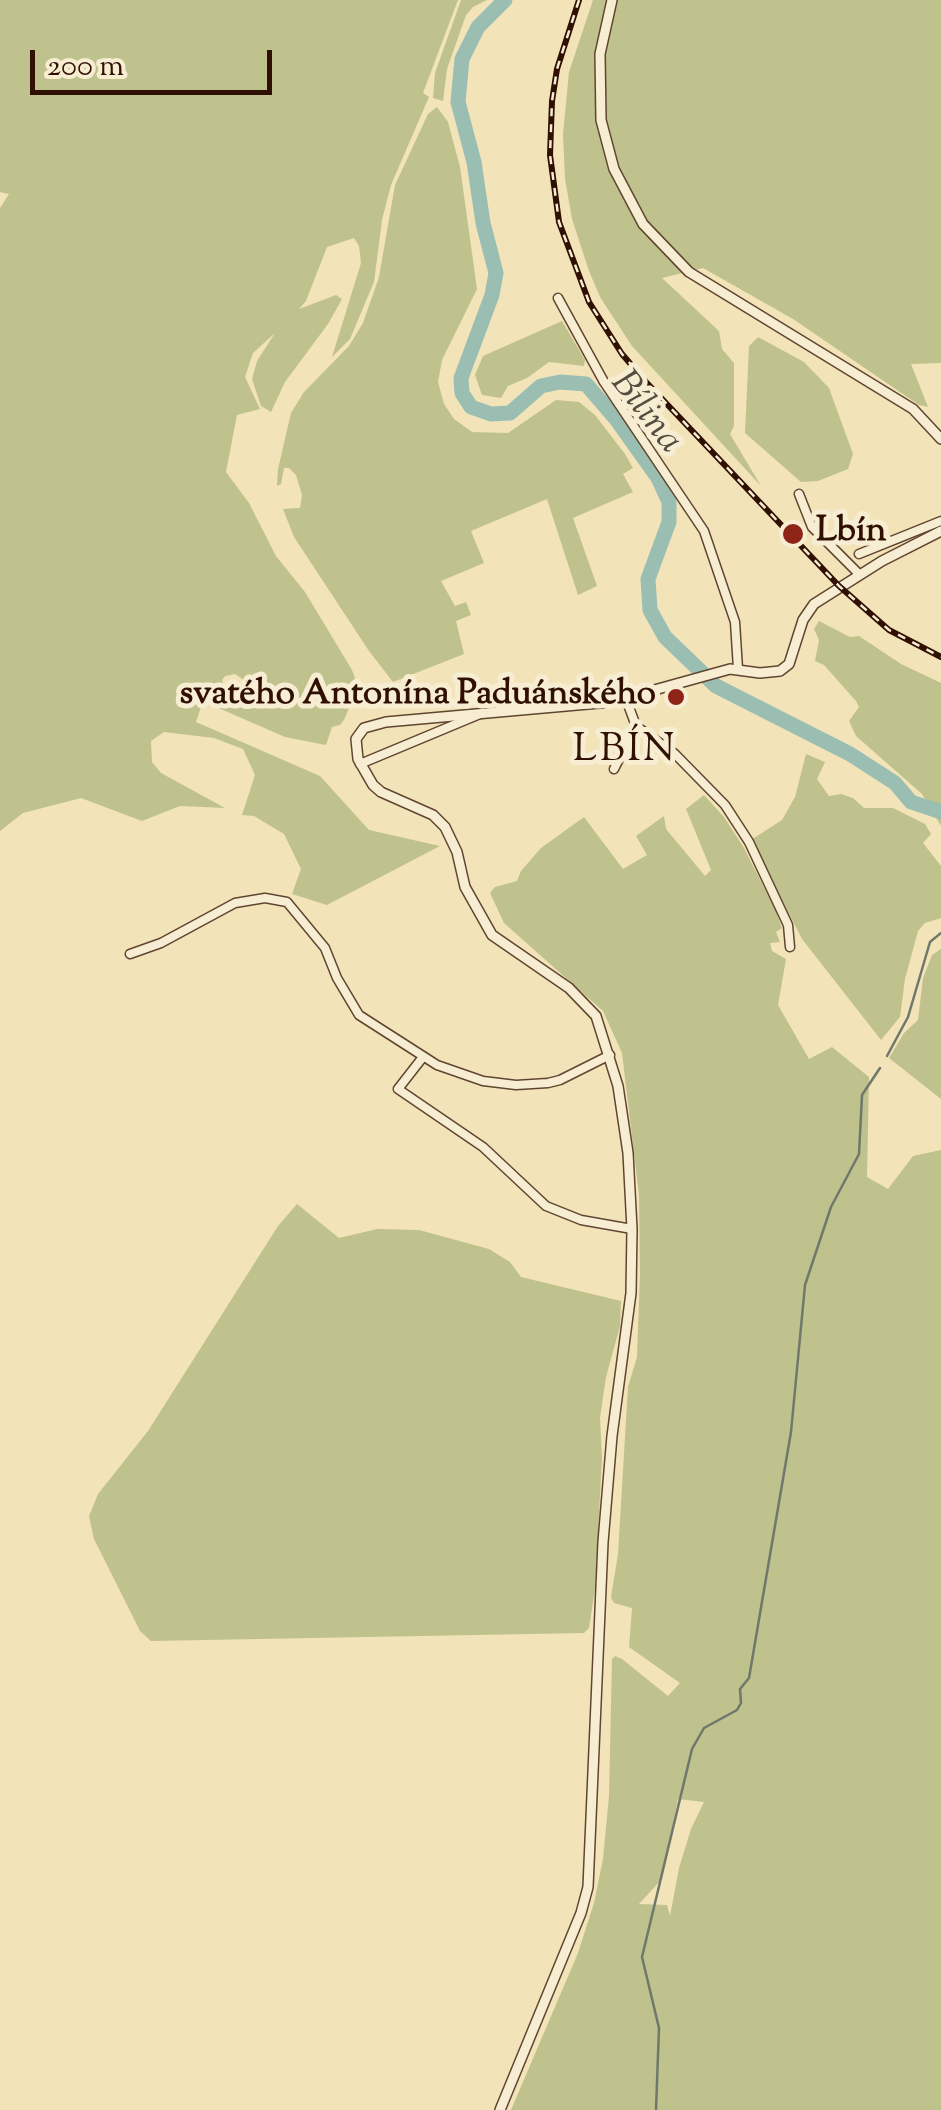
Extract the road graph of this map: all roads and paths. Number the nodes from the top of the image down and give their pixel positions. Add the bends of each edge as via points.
1 (612, 0) edge
2 (558, 298) dead end
3 (941, 439) edge
4 (799, 494) dead end
5 (941, 522) edge
6 (941, 532) edge
7 (858, 554) dead end
8 (859, 574) junction
9 (738, 669) junction
10 (626, 700) junction
11 (482, 713) junction
12 (636, 726) junction
13 (360, 764) junction
14 (614, 769) dead end
15 (790, 946) dead end
16 (130, 954) dead end
17 (610, 1055) junction
18 (423, 1057) junction
19 (632, 1228) junction
20 (500, 2110) edge

1 - 3 street via 600,54 601,120 614,169 644,224 679,264 913,409
2 - 9 street via 604,382 704,531 734,622
4 - 8 street via 812,527
5 - 7 street
6 - 8 street
8 - 9 street via 808,612 780,671
9 - 10 street
10 - 11 street
10 - 12 street
11 - 13 street
11 - 13 street via 372,724 356,739
12 - 14 street
12 - 15 street via 725,806 788,925
13 - 17 street via 381,792 445,827 492,936 581,998 596,1016
16 - 18 street via 235,904 288,902 325,948 359,1014
17 - 18 street via 560,1080 516,1085 483,1081
17 - 19 street via 628,1153
18 - 19 street via 398,1089 484,1147 546,1206
19 - 20 street via 604,1542 588,1887

